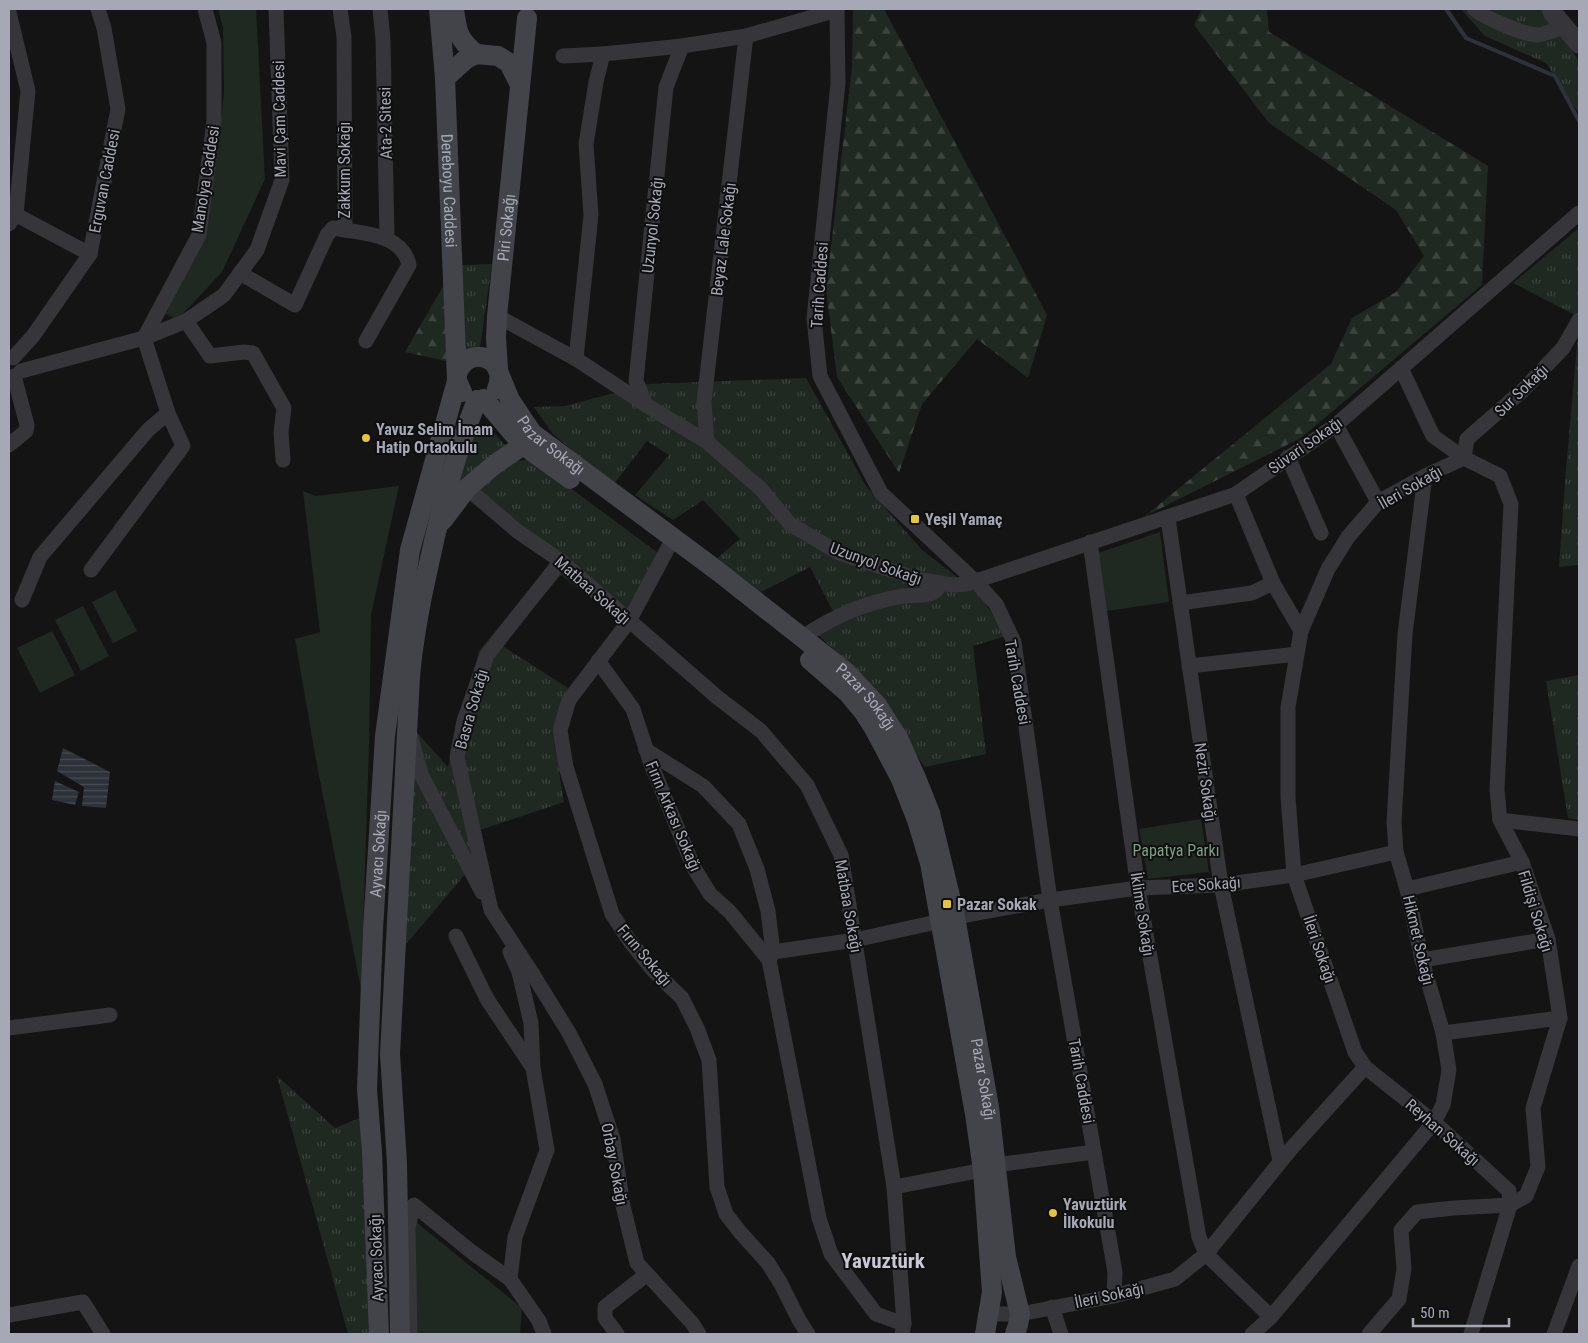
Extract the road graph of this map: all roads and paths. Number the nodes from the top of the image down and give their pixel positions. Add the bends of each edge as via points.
1 (98, 9) edge
2 (205, 9) edge
3 (276, 9) edge
4 (340, 9) edge
5 (380, 9) edge
6 (438, 9) edge
7 (454, 9) edge
8 (837, 9) edge
9 (1474, 9) edge
10 (1551, 9) edge
11 (9, 12) edge
12 (528, 14) edge
13 (1564, 26) junction
14 (746, 36) junction
15 (1579, 44) edge
16 (682, 46) junction
17 (476, 54) junction
18 (603, 54) junction
19 (498, 56) junction
20 (563, 56) dead end
21 (445, 78) junction
22 (520, 85) junction
23 (1579, 213) edge
24 (11, 217) edge
25 (345, 230) junction
26 (387, 238) junction
27 (90, 254) junction
28 (240, 273) junction
29 (497, 316) junction
30 (1579, 320) edge
31 (186, 322) junction
32 (144, 338) junction
33 (366, 341) dead end
34 (576, 359) junction
35 (1401, 368) junction
36 (13, 370) edge
37 (499, 372) junction
38 (457, 378) junction
39 (480, 399) junction
40 (646, 405) junction
41 (168, 413) junction
42 (1336, 425) junction
43 (706, 442) junction
44 (9, 445) edge
45 (523, 445) junction
46 (1288, 457) junction
47 (1464, 458) junction
48 (283, 460) dead end
49 (1425, 476) junction
50 (467, 488) junction
51 (1236, 494) junction
52 (1378, 502) junction
53 (1168, 518) junction
54 (436, 529) junction
55 (1321, 533) dead end
56 (1090, 542) junction
57 (668, 548) junction
58 (561, 561) junction
59 (91, 570) dead end
60 (976, 582) junction
61 (1273, 583) junction
62 (940, 584) junction
63 (22, 600) dead end
64 (1180, 604) junction
65 (629, 621) junction
66 (1300, 631) junction
67 (803, 637) junction
68 (1296, 654) junction
69 (598, 661) junction
70 (1189, 666) junction
71 (407, 724) junction
72 (646, 750) junction
73 (1500, 820) junction
74 (1579, 829) edge
75 (1396, 852) junction
76 (1522, 862) junction
77 (1294, 875) junction
78 (1221, 885) junction
79 (1138, 888) junction
80 (1407, 889) junction
81 (1050, 900) junction
82 (491, 910) junction
83 (948, 919) junction
84 (456, 936) dead end
85 (1548, 939) junction
86 (855, 940) junction
87 (771, 956) junction
88 (1422, 960) junction
89 (110, 1015) dead end
90 (1560, 1018) junction
91 (9, 1028) edge
92 (1443, 1033) junction
93 (1365, 1067) junction
94 (533, 1068) junction
95 (1434, 1122) junction
96 (1094, 1152) junction
97 (1280, 1161) junction
98 (989, 1168) junction
99 (894, 1187) junction
100 (1510, 1204) junction
101 (1206, 1254) junction
102 (1579, 1266) edge
103 (647, 1274) junction
104 (510, 1279) junction
105 (1114, 1296) junction
106 (1052, 1307) junction
107 (990, 1314) junction
108 (1020, 1314) junction
109 (9, 1315) edge
110 (1271, 1317) junction
111 (903, 1329) edge
112 (539, 1330) edge
113 (103, 1334) edge
114 (379, 1334) edge
115 (400, 1334) edge
116 (410, 1334) edge
117 (617, 1334) edge
118 (699, 1334) edge
119 (808, 1334) edge
120 (985, 1334) edge
121 (1015, 1334) edge
122 (1061, 1334) edge
123 (1252, 1334) edge
124 (1369, 1334) edge
125 (1471, 1334) edge
126 (1554, 1334) edge

1 - 27 street, Erguvan Caddesi via 118,109
2 - 32 street, Manolya Caddesi via 214,43 214,121 199,235
3 - 28 street, Mavi Çam Caddesi via 282,180 257,250
4 - 25 street, Zakkum Sokağı via 344,37
5 - 26 street, Ata-2 Sitesi
6 - 21 main road, Dereboyu Caddesi
7 - 17 main road via 456,26 464,44
8 - 14 street
8 - 60 street, Tarih Caddesi via 838,83 814,319 820,376 881,493
9 - 13 street via 1483,16 1538,35
10 - 13 street
11 - 24 street via 28,91
12 - 19 main road via 519,36
12 - 22 main road, Piri Sokağı
13 - 15 street
14 - 16 street
14 - 43 street, Beyaz Lale Sokağı via 704,402
16 - 18 street
16 - 40 street, Uzunyol Sokağı via 666,87 636,382
17 - 19 main road
17 - 21 main road
18 - 20 street
18 - 34 street via 586,144 591,215
19 - 22 main road via 508,63
21 - 38 main road, Dereboyu Caddesi
22 - 29 main road, Piri Sokağı
23 - 35 street, Süvari Sokağı
24 - 27 street
25 - 26 street
25 - 28 street, Zakkum Sokağı via 333,228 327,235 295,305
26 - 33 street via 407,256 409,265
27 - 36 street, Erguvan Caddesi
28 - 31 street, Mavi Çam Caddesi via 224,295
29 - 34 street, Uzunyol Sokağı
29 - 37 main road, Piri Sokağı
30 - 47 street, Sur Sokağı via 1563,348 1522,391 1468,439
31 - 32 street, Mavi Çam Caddesi
31 - 48 street via 210,356 253,353 284,408 281,432
32 - 36 street, Mavi Çam Caddesi
32 - 41 street
34 - 40 street, Uzunyol Sokağı
35 - 42 street, Süvari Sokağı
35 - 47 street, Fildişi Sokağı via 1433,436
36 - 44 street via 28,425 26,431
37 - 38 main road via 488,359 475,356 463,362
37 - 39 main road via 496,390 491,396
37 - 67 main road, Pazar Sokağı via 510,400 532,433
38 - 39 main road via 463,394
38 - 114 main road, Ayvacı Sokağı via 410,550 385,736 367,1089
39 - 45 main road, Pazar Sokağı
39 - 54 main road via 463,434
40 - 43 street, Uzunyol Sokağı
41 - 59 street via 183,446
41 - 63 street via 148,430 40,557
42 - 46 street, Süvari Sokağı
42 - 52 street
43 - 62 street, Uzunyol Sokağı via 762,490 790,524 839,553
45 - 50 main road
45 - 57 main road, Pazar Sokağı
46 - 51 street, Süvari Sokağı
46 - 55 street
47 - 49 street, İleri Sokağı
47 - 73 street, Fildişi Sokağı via 1500,476 1511,504 1497,782
49 - 52 street, İleri Sokağı
49 - 75 street, Hikmet Sokağı via 1405,634 1394,822
50 - 54 main road
50 - 58 street, Matbaa Sokağı via 517,531
51 - 53 street, Süvari Sokağı
51 - 61 street
52 - 66 street, İleri Sokağı via 1348,537 1328,569
53 - 56 street, Süvari Sokağı
53 - 64 street, Nezir Sokağı
54 - 71 main road via 412,651
56 - 60 street, Süvari Sokağı
56 - 79 street, İklime Sokağı
57 - 65 street, Fırın Sokağı
57 - 83 main road, Pazar Sokağı via 742,600 848,693 863,711 901,779
58 - 65 street, Matbaa Sokağı
58 - 82 street, Basra Sokağı via 487,655 464,721 458,757
60 - 62 street, Uzunyol Sokağı
60 - 81 street, Tarih Caddesi via 996,604 1014,642
61 - 64 street via 1252,593
61 - 66 street
62 - 67 street via 933,593 890,599 855,610
64 - 70 street, Nezir Sokağı
65 - 69 street, Fırın Sokağı
65 - 86 street, Matbaa Sokağı via 761,731 807,785 841,855
66 - 68 street, İleri Sokağı
67 - 83 main road, Pazar Sokağı via 846,672 877,705 898,738 930,813
68 - 70 street
68 - 77 street, İleri Sokağı via 1288,707 1288,797
69 - 72 street, Fırın Arkası Sokağı via 633,709
69 - 119 street, Fırın Sokağı via 569,700 560,730 566,766 612,914 653,970 682,998 697,1028 709,1060 717,1187 726,1214 768,1263
70 - 78 street, Nezir Sokağı
71 - 82 street via 421,774
71 - 115 main road via 390,1054 397,1163
72 - 87 street, Fırın Arkası Sokağı via 694,868 710,894
72 - 87 street via 703,786 740,824 768,911
73 - 74 street
73 - 76 street, Fildişi Sokağı
75 - 77 street, Ece Sokağı
75 - 80 street, Hikmet Sokağı
76 - 80 street
76 - 85 street, Fildişi Sokağı
77 - 78 street, Ece Sokağı
77 - 93 street, İleri Sokağı via 1356,1052
78 - 79 street, Ece Sokağı
78 - 97 street, Nezir Sokağı
79 - 81 street, Ece Sokağı
79 - 101 street, İklime Sokağı via 1199,1236
80 - 88 street, Hikmet Sokağı
81 - 83 street, Ece Sokağı
81 - 96 street, Tarih Caddesi
82 - 94 street via 519,972 530,1023
82 - 103 street, Orbay Sokağı via 568,1033 595,1084 613,1138 623,1206 637,1263
83 - 86 street, Ece Sokağı
83 - 98 main road, Pazar Sokağı via 973,1105
84 - 94 street via 487,999
85 - 88 street
85 - 90 street, Fildişi Sokağı
86 - 87 street, Ece Sokağı
86 - 99 street, Matbaa Sokağı
87 - 111 street via 819,1218 831,1254 876,1314
88 - 92 street, Hikmet Sokağı
89 - 91 street
90 - 92 street
90 - 100 street, Fildişi Sokağı via 1533,1108 1538,1167 1526,1196
92 - 95 street, Hikmet Sokağı via 1449,1070 1443,1105
93 - 95 street, Reyhan Sokağı
93 - 97 street, İleri Sokağı
94 - 104 street via 548,1150 515,1237
95 - 100 street, Reyhan Sokağı via 1509,1191
95 - 110 street, Hikmet Sokağı
96 - 98 street
96 - 105 street, Tarih Caddesi via 1115,1272
97 - 101 street, İleri Sokağı
98 - 99 street
98 - 107 main road, Pazar Sokağı
98 - 108 main road, Pazar Sokağı
99 - 111 street, Matbaa Sokağı
100 - 124 street via 1417,1212 1401,1230 1404,1269 1399,1299
100 - 125 street
101 - 105 street, İleri Sokağı via 1175,1279
101 - 110 street
102 - 126 street
103 - 117 street via 605,1307 605,1318
103 - 118 street, Orbay Sokağı via 692,1322
104 - 112 street
104 - 116 street via 414,1204 408,1227
105 - 106 street, İleri Sokağı
106 - 108 street, İleri Sokağı
106 - 122 street
107 - 108 street, İleri Sokağı
107 - 120 main road, Pazar Sokağı
108 - 121 main road
109 - 113 street via 83,1302
110 - 123 street, Hikmet Sokağı

